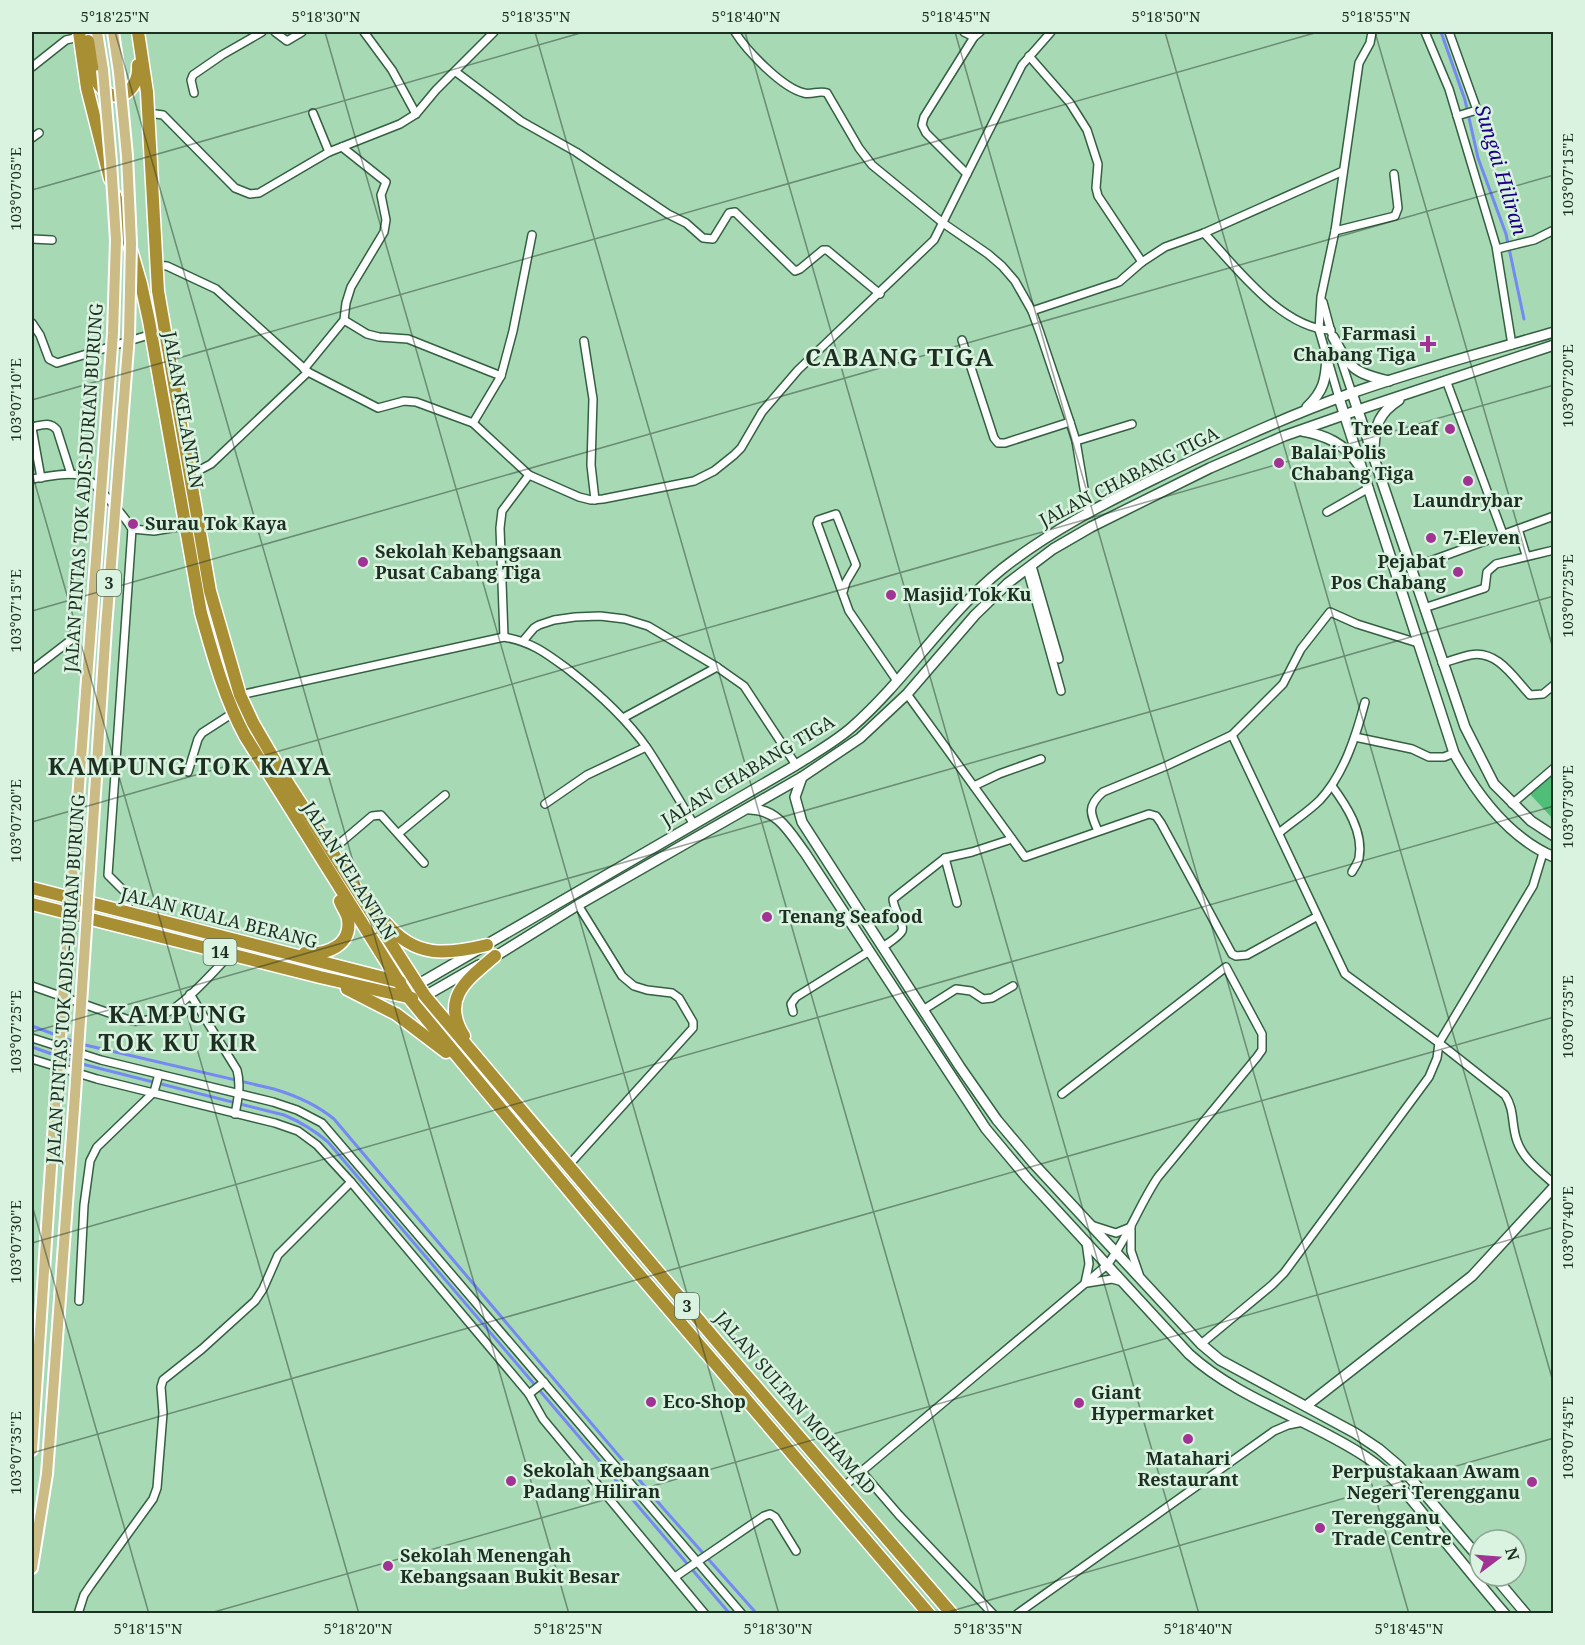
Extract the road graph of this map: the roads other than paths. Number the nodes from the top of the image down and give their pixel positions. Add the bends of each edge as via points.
1 (66, 32) edge
2 (113, 32) edge
3 (136, 32) edge
4 (262, 32) edge
5 (275, 32) edge
6 (302, 32) edge
7 (364, 32) edge
8 (494, 32) edge
9 (735, 32) edge
10 (964, 32) edge
11 (1051, 32) edge
12 (1372, 32) edge
13 (1425, 32) edge
14 (1449, 32) edge
15 (86, 33) edge
16 (977, 34) edge
17 (66, 40) junction
18 (1029, 56) junction
19 (32, 67) edge
20 (456, 72) junction
21 (194, 93) dead end
22 (148, 113) junction
23 (313, 113) dead end
24 (416, 114) junction
25 (1457, 116) junction
26 (39, 133) dead end
27 (32, 138) edge
28 (342, 147) junction
29 (329, 152) junction
30 (1343, 171) junction
31 (968, 174) junction
32 (1394, 174) dead end
33 (943, 223) junction
34 (1554, 230) edge
35 (1335, 231) junction
36 (1204, 233) junction
37 (532, 236) dead end
38 (32, 239) edge
39 (52, 240) dead end
40 (1497, 249) junction
41 (1142, 262) junction
42 (156, 265) junction
43 (880, 294) junction
44 (1322, 297) junction
45 (1032, 311) junction
46 (344, 320) junction
47 (32, 323) edge
48 (1319, 330) junction
49 (1332, 333) junction
50 (1550, 333) edge
51 (152, 334) junction
52 (962, 340) dead end
53 (584, 341) dead end
54 (1515, 344) junction
55 (1552, 345) edge
56 (1327, 356) junction
57 (306, 371) junction
58 (501, 376) junction
59 (1446, 380) junction
60 (1391, 381) junction
61 (1352, 393) junction
62 (1408, 393) junction
63 (1339, 398) junction
64 (1358, 410) junction
65 (1303, 411) junction
66 (1345, 414) junction
67 (1070, 422) junction
68 (473, 423) junction
69 (1132, 424) dead end
70 (32, 427) edge
71 (1299, 431) junction
72 (1076, 441) junction
73 (1374, 456) junction
74 (1364, 473) junction
75 (71, 474) junction
76 (190, 475) junction
77 (529, 475) junction
78 (41, 478) junction
79 (32, 479) edge
80 (1368, 488) junction
81 (595, 500) junction
82 (1088, 512) junction
83 (1327, 512) dead end
84 (1554, 516) edge
85 (184, 526) junction
86 (132, 529) junction
87 (1518, 529) junction
88 (1503, 534) junction
89 (1554, 550) edge
90 (1526, 555) junction
91 (1029, 567) junction
92 (1411, 568) junction
93 (843, 592) junction
94 (1424, 608) junction
95 (76, 626) dead end
96 (504, 637) junction
97 (523, 641) junction
98 (1418, 643) junction
99 (1059, 659) dead end
100 (1442, 663) junction
101 (717, 667) junction
102 (32, 670) edge
103 (897, 681) junction
104 (1554, 685) edge
105 (1061, 691) dead end
106 (907, 694) junction
107 (240, 695) junction
108 (1365, 702) dead end
109 (232, 713) junction
110 (623, 718) junction
111 (1232, 735) junction
112 (1355, 737) junction
113 (646, 747) junction
114 (1454, 753) junction
115 (1041, 759) dead end
116 (796, 765) junction
117 (1554, 768) edge
118 (188, 772) dead end
119 (802, 777) junction
120 (974, 786) junction
121 (1332, 786) junction
122 (445, 795) dead end
123 (545, 804) dead end
124 (1512, 804) junction
125 (747, 809) junction
126 (693, 823) junction
127 (1098, 831) junction
128 (1279, 832) junction
129 (399, 833) junction
130 (1554, 836) edge
131 (1012, 838) junction
132 (332, 850) junction
133 (1543, 853) junction
134 (1554, 857) edge
135 (945, 858) junction
136 (424, 863) dead end
137 (328, 871) junction
138 (1352, 872) dead end
139 (840, 882) junction
140 (32, 888) edge
141 (828, 890) junction
142 (359, 892) junction
143 (957, 903) dead end
144 (32, 904) edge
145 (578, 905) junction
146 (129, 913) junction
147 (1316, 917) junction
148 (487, 945) junction
149 (883, 947) junction
150 (265, 948) junction
151 (868, 952) junction
152 (230, 955) junction
153 (495, 957) junction
154 (320, 977) junction
155 (398, 982) junction
156 (417, 984) junction
157 (32, 986) edge
158 (1014, 986) dead end
159 (190, 994) junction
160 (425, 996) junction
161 (409, 998) junction
162 (923, 1010) junction
163 (793, 1012) dead end
164 (32, 1038) edge
165 (1439, 1043) junction
166 (32, 1059) edge
167 (485, 1069) junction
168 (157, 1083) junction
169 (487, 1093) junction
170 (1062, 1094) dead end
171 (238, 1097) junction
172 (236, 1111) junction
173 (568, 1166) junction
174 (351, 1182) junction
175 (1554, 1186) edge
176 (1089, 1224) junction
177 (1131, 1227) junction
178 (1085, 1241) junction
179 (1116, 1253) junction
180 (1107, 1265) junction
181 (1123, 1282) junction
182 (1143, 1282) junction
183 (1085, 1283) junction
184 (79, 1301) dead end
185 (1201, 1344) junction
186 (536, 1388) junction
187 (1306, 1406) junction
188 (1303, 1422) junction
189 (32, 1450) edge
190 (861, 1471) junction
191 (843, 1486) junction
192 (1468, 1545) edge
193 (796, 1551) dead end
194 (697, 1562) junction
195 (32, 1568) edge
196 (675, 1577) junction
197 (1504, 1588) edge
198 (78, 1614) edge
199 (705, 1614) edge
200 (741, 1614) edge
201 (929, 1614) edge
202 (952, 1614) edge
203 (993, 1614) edge
204 (1017, 1614) edge
205 (1504, 1614) edge
206 (1526, 1614) edge

1 - 17 street
2 - 195 main road, JALAN PINTAS TOK ADIS-DURIAN BURUNG / 3, bridge via 127,156 131,243 129,335 47,1474
3 - 15 highway via 138,76 133,88 121,95 108,93 98,83
3 - 22 highway, JALAN KELANTAN / 3
4 - 21 street via 193,75
5 - 6 street via 287,41
7 - 24 street via 392,70
8 - 20 street
9 - 33 street via 761,63 783,81 803,93 827,93 865,157
10 - 16 street
11 - 18 street
12 - 30 street via 1359,63
13 - 25 street
14 - 25 street via 1477,110
15 - 17 street
15 - 51 highway, JALAN KELANTAN / 3 via 87,88
15 - 189 main road, JALAN PINTAS TOK ADIS-DURIAN BURUNG / 3, bridge via 103,70 116,240 115,303
16 - 31 street via 922,125
17 - 19 street
18 - 31 street
18 - 41 street via 1070,103 1087,130 1098,164 1098,196
20 - 24 street
20 - 43 street via 522,121 680,219 703,238 713,239 729,213 735,212 795,271 827,250
22 - 29 street via 163,115 235,188 250,194 267,189
22 - 42 highway, JALAN KELANTAN / 3
23 - 29 street
24 - 28 street
25 - 40 street
26 - 27 street
28 - 29 street
28 - 46 street via 386,182 381,195 384,232 351,287
30 - 35 street
30 - 36 street
31 - 33 street
32 - 35 street via 1398,208 1395,216
33 - 43 street via 924,252
33 - 45 street via 1002,266
34 - 40 street
35 - 44 street
36 - 41 street via 1173,243
36 - 48 street via 1278,308
37 - 58 street
38 - 39 street
40 - 54 street
41 - 45 street via 1119,282
42 - 57 street via 167,266 216,289
42 - 76 highway, JALAN KELANTAN / 3
43 - 81 street via 798,370 762,412 741,448 714,471 694,481
44 - 48 street
44 - 49 street
45 - 67 street
46 - 57 street
46 - 58 street via 366,334 408,339
47 - 51 street via 49,359 57,363
48 - 49 street
48 - 56 street
49 - 60 main road via 1358,372
49 - 61 street
50 - 54 main road, JALAN CHABANG TIGA
51 - 85 highway, JALAN KELANTAN / 3
52 - 67 street via 998,443
53 - 81 street via 593,399 591,465
54 - 60 main road, JALAN CHABANG TIGA
55 - 59 main road, JALAN CHABANG TIGA
56 - 63 street
56 - 65 main road via 1323,386
57 - 68 street via 378,408 410,401
57 - 76 street via 211,464
58 - 68 street
59 - 62 main road, JALAN CHABANG TIGA
59 - 88 street
60 - 61 main road, JALAN CHABANG TIGA
61 - 63 main road, JALAN CHABANG TIGA
61 - 64 main road
62 - 64 main road, JALAN CHABANG TIGA
62 - 73 main road via 1386,409 1379,420
63 - 65 main road, JALAN CHABANG TIGA
63 - 66 main road
64 - 66 main road, JALAN CHABANG TIGA
64 - 73 main road
65 - 82 main road, JALAN CHABANG TIGA via 1206,453
66 - 71 main road, JALAN CHABANG TIGA
66 - 74 main road
67 - 72 street
68 - 77 street
69 - 72 street
70 - 75 street via 53,425
70 - 78 street
71 - 74 main road via 1336,441
71 - 91 main road, JALAN CHABANG TIGA via 1195,475 1091,527
72 - 82 street
73 - 92 main road
74 - 80 main road
75 - 78 street
75 - 86 street via 86,477 126,517
76 - 107 highway, JALAN KELANTAN / 3 via 210,591
77 - 81 street
77 - 96 street via 502,511
78 - 79 street
80 - 83 street
80 - 98 main road
82 - 103 main road, JALAN CHABANG TIGA via 1001,570 964,605
84 - 87 street
85 - 86 street via 154,531
85 - 109 highway, JALAN KELANTAN / 3 via 201,613
86 - 146 street via 108,875 126,893
87 - 88 street
87 - 90 street
88 - 92 street
89 - 90 street
90 - 94 street via 1490,567 1485,588
91 - 99 street
91 - 105 street
91 - 106 main road, JALAN CHABANG TIGA via 975,615
92 - 94 main road
93 - 93 street via 816,523 836,514 856,565
93 - 103 street via 849,611
94 - 100 main road
95 - 102 street via 71,640
96 - 97 street
96 - 107 street
97 - 101 street via 534,628 554,620 575,616 625,619 648,626
97 - 110 street via 547,653 588,684
98 - 111 street via 1330,612 1301,649 1283,684
98 - 114 main road
100 - 104 street via 1482,654 1501,664 1530,695 1543,694
100 - 124 main road via 1482,763
101 - 110 street
101 - 116 street via 744,686
103 - 116 main road, JALAN CHABANG TIGA via 853,726
106 - 119 main road, JALAN CHABANG TIGA via 860,738
106 - 120 street
107 - 132 highway, JALAN KELANTAN / 3 via 265,746
108 - 112 street
109 - 118 street via 202,733
109 - 137 highway, JALAN KELANTAN / 3
110 - 113 street
111 - 127 street via 1103,792 1091,806
111 - 128 street
112 - 114 street via 1413,749 1429,757
112 - 121 street
113 - 123 street via 587,775
113 - 126 street
114 - 133 main road via 1481,796 1517,834
115 - 120 street
116 - 126 main road, JALAN CHABANG TIGA
117 - 124 street
119 - 125 main road, JALAN CHABANG TIGA
119 - 139 main road via 795,797 798,812
120 - 131 street
121 - 128 street
121 - 138 street via 1354,822 1359,858
122 - 129 street
124 - 130 main road
125 - 141 main road via 761,809 783,823
125 - 145 main road, JALAN CHABANG TIGA
126 - 148 main road, JALAN CHABANG TIGA
127 - 131 street via 1025,857
127 - 147 street via 1143,815 1156,816 1236,956 1247,955
128 - 147 street
129 - 132 street via 381,815 372,816
129 - 136 street
131 - 135 street
132 - 142 highway, JALAN KELANTAN / 3
133 - 134 main road
133 - 165 street via 1533,886
135 - 143 street
135 - 149 street via 893,898 902,932
137 - 150 highway via 348,919 343,941 326,952 313,954
137 - 155 highway, JALAN KELANTAN / 3
139 - 141 main road
139 - 149 main road
140 - 146 highway, JALAN KUALA BERANG / 14
141 - 151 main road
142 - 148 highway via 398,937 410,944 449,952
142 - 156 highway, JALAN KELANTAN / 3
144 - 152 highway, JALAN KUALA BERANG / 14
145 - 153 main road, JALAN CHABANG TIGA
145 - 173 street via 622,976 641,988 672,993 679,998 693,1028
146 - 150 highway, JALAN KUALA BERANG / 14
147 - 165 street via 1345,974
148 - 156 main road, JALAN CHABANG TIGA
149 - 162 main road
150 - 155 highway, JALAN KUALA BERANG / 14
151 - 163 street via 796,997 791,1004
151 - 178 main road via 986,1129
152 - 154 highway, JALAN KUALA BERANG / 14
152 - 159 street
153 - 160 main road, JALAN CHABANG TIGA
153 - 167 highway via 465,982 455,1007 460,1029
154 - 161 highway, JALAN KUALA BERANG / 14
154 - 169 highway via 378,1003 413,1025
155 - 156 highway, JALAN KUALA BERANG
155 - 161 highway, JALAN KELANTAN / 3
156 - 160 highway, JALAN KELANTAN / 3
157 - 159 street via 144,1022 168,1013
158 - 162 street via 983,999 971,991 956,989
159 - 171 street via 232,1059 240,1081
160 - 161 highway, JALAN KUALA BERANG / 14
160 - 167 highway, JALAN SULTAN MOHAMAD / 3
161 - 169 highway, JALAN SULTAN MOHAMAD / 3
162 - 176 main road via 997,1120
164 - 168 street
165 - 175 street via 1505,1095 1511,1104 1516,1140 1522,1152
165 - 185 street via 1429,1077 1284,1273
166 - 168 street via 97,1079
167 - 173 highway, JALAN SULTAN MOHAMAD / 3
168 - 171 street
168 - 172 street
168 - 184 street via 97,1147 90,1161
169 - 201 highway, JALAN SULTAN MOHAMAD / 3
170 - 177 street via 1226,968 1262,1034 1262,1050 1158,1177
171 - 172 street
171 - 186 street via 297,1110 322,1123
172 - 174 street via 308,1136
173 - 191 highway, JALAN SULTAN MOHAMAD / 3
174 - 186 street
174 - 198 street via 278,1255 255,1301 163,1380 157,1488 84,1595
175 - 187 main road via 1472,1275
176 - 177 street via 1116,1233
176 - 179 main road
177 - 179 street
177 - 182 street via 1131,1251
178 - 180 main road
178 - 183 street via 1089,1264
179 - 180 street
179 - 182 main road
180 - 181 main road
180 - 183 street
181 - 183 street via 1112,1279
181 - 188 main road via 1203,1367
182 - 185 main road
183 - 190 street
185 - 187 main road via 1220,1360
186 - 194 street
186 - 196 street via 543,1419
187 - 192 main road via 1355,1433 1399,1466
188 - 204 street via 1274,1431
188 - 205 main road via 1346,1444 1389,1476
190 - 191 street
190 - 203 street
191 - 202 highway, JALAN SULTAN MOHAMAD / 3
193 - 194 street via 770,1514
194 - 196 street
194 - 200 street
196 - 199 street
197 - 206 main road

